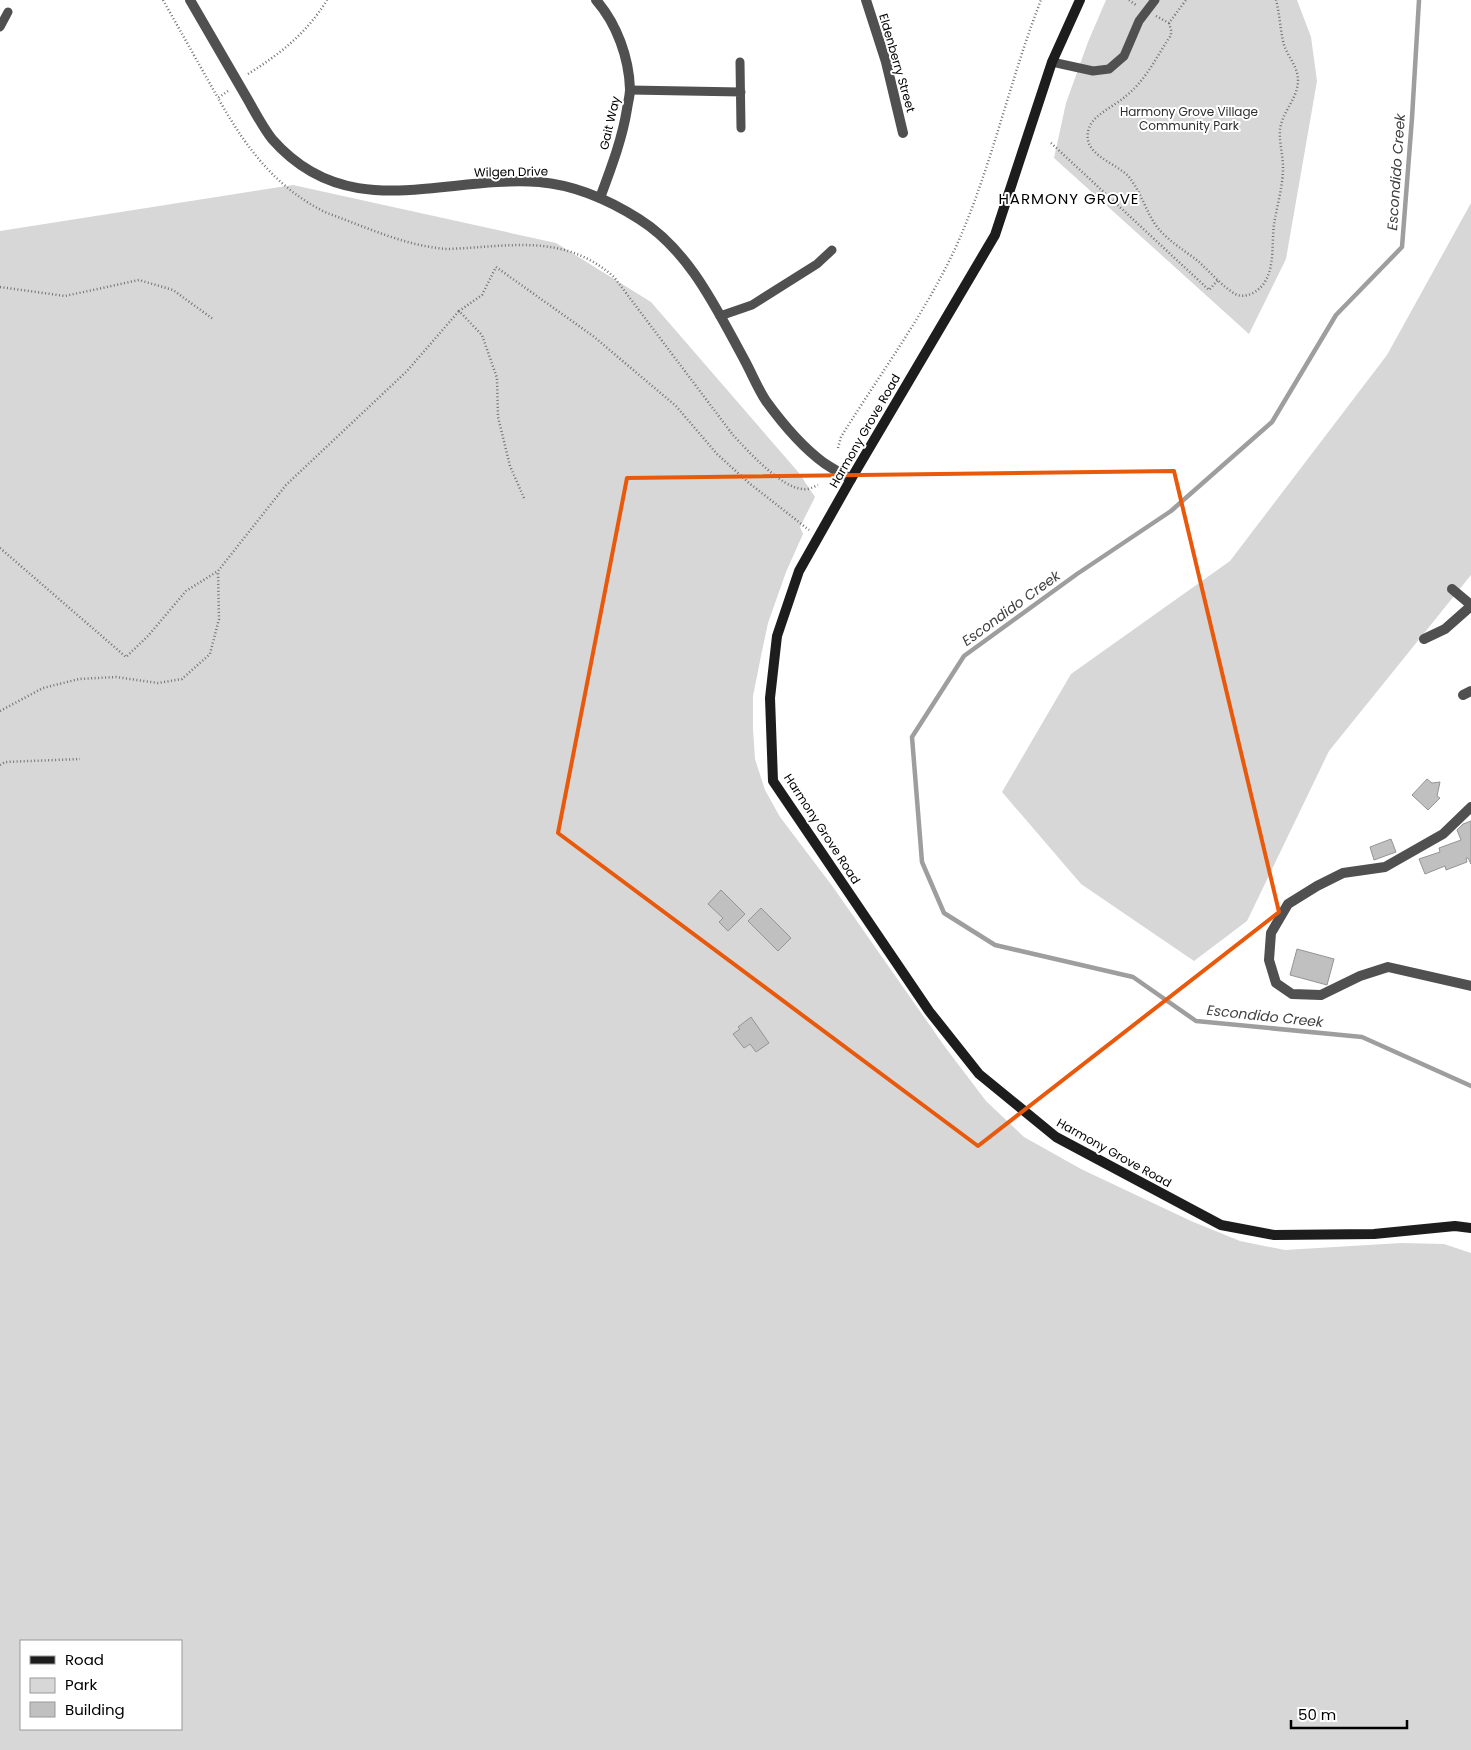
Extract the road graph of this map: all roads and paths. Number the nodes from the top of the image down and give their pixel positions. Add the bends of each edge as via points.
1 (163, 0) edge
2 (190, 0) edge
3 (327, 0) edge
4 (596, 0) edge
5 (866, 0) edge
6 (1041, 0) edge
7 (1080, 0) edge
8 (1129, 0) edge
9 (1155, 0) edge
10 (1276, 0) edge
11 (1139, 7) dead end
12 (8, 12) dead end
13 (1169, 23) dead end
14 (0, 28) edge
15 (740, 62) dead end
16 (1052, 62) junction
17 (248, 74) dead end
18 (630, 90) junction
19 (228, 91) dead end
20 (741, 92) junction
21 (218, 98) junction
22 (741, 128) dead end
23 (903, 133) dead end
24 (1051, 143) dead end
25 (600, 198) junction
26 (832, 250) dead end
27 (1218, 280) junction
28 (0, 287) edge
29 (459, 311) junction
30 (720, 316) junction
31 (214, 319) dead end
32 (838, 448) dead end
33 (851, 479) junction
34 (818, 485) dead end
35 (524, 498) dead end
36 (818, 538) junction
37 (0, 548) edge
38 (218, 571) junction
39 (1452, 589) dead end
40 (1471, 606) edge
41 (1424, 639) dead end
42 (0, 711) edge
43 (80, 759) dead end
44 (0, 765) edge
45 (1471, 807) edge
46 (1471, 986) edge
47 (1471, 1228) edge

1 - 21 path
2 - 25 street, Wilgen Drive via 272,138 301,164 332,182 372,191 538,182 558,184
3 - 17 path via 298,38
4 - 18 street, Gait Way via 604,8 622,45
5 - 23 street, Eldenberry Street via 886,62
6 - 32 path via 959,239 934,291 841,437
7 - 16 main road, Harmony Grove Road
8 - 11 path
9 - 16 lane via 1138,21 1124,56 1109,69 1093,71
10 - 27 path via 1285,46 1298,79 1296,93 1281,124 1283,173 1269,274 1260,289 1242,296
12 - 14 lane
13 - 27 path via 1171,35 1153,64 1133,90 1094,120 1088,131 1089,141 1099,156 1130,178 1161,231
15 - 20 lane
16 - 33 main road, Harmony Grove Road via 995,235
18 - 20 lane
18 - 25 street, Gait Way via 620,142
19 - 21 path
20 - 22 lane
21 - 34 path via 260,162 301,197 327,213 427,247 545,245 580,255 601,266 614,277 749,452 795,488 808,489
24 - 27 path via 1209,290
25 - 30 street, Wilgen Drive via 641,220 666,239 687,264
26 - 30 lane via 817,264 752,305
28 - 31 path via 65,296 139,280 173,290
29 - 35 path via 482,336 497,378 498,416 510,466
29 - 36 path via 482,295 496,267 600,342 676,406 717,454
29 - 38 path via 408,371 286,485
30 - 33 street, Wilgen Drive via 765,400 796,438 824,462
33 - 36 main road, Harmony Grove Road
36 - 47 main road, Harmony Grove Road via 799,571 777,636 770,698 773,781 928,1011 979,1074 1056,1137 1220,1225 1274,1235 1374,1234 1455,1226
37 - 38 path via 126,657 186,590
38 - 42 path via 220,619 210,654 182,679 158,683 116,677 79,679 43,688
39 - 40 street
40 - 41 street via 1445,629
43 - 44 path via 5,762
45 - 46 street via 1443,834 1385,867 1343,873 1288,904 1271,933 1270,960 1276,983 1292,994 1320,995 1388,967

